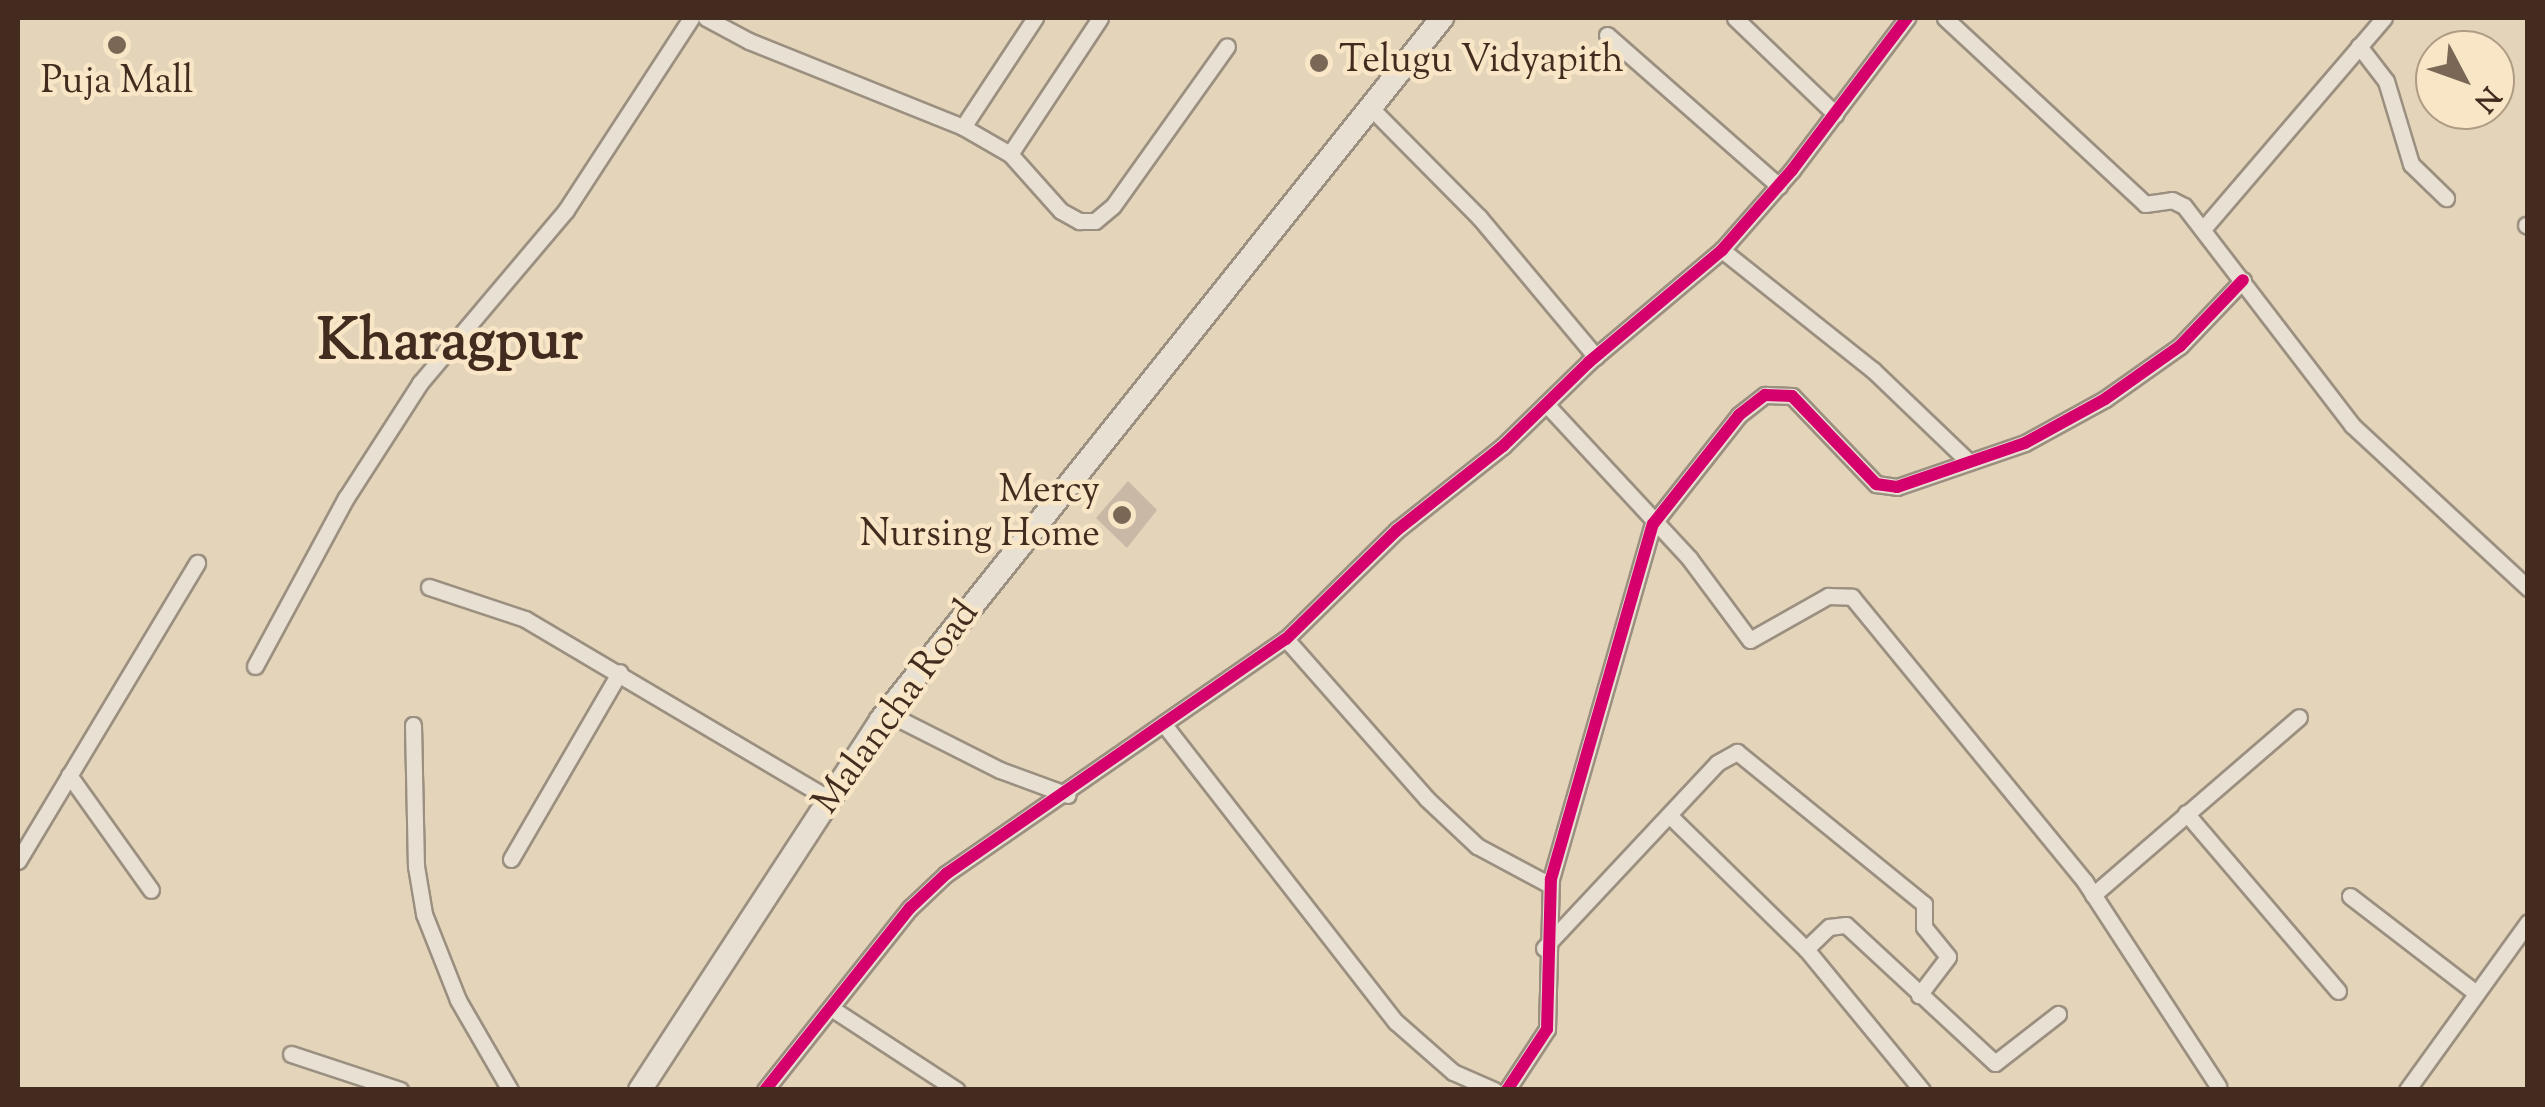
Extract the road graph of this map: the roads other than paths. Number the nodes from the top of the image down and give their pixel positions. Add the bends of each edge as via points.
1 (691, 18) edge
2 (706, 18) edge
3 (1035, 18) edge
4 (1100, 18) edge
5 (1442, 18) edge
6 (1735, 18) edge
7 (1906, 18) edge
8 (1946, 18) edge
9 (2384, 18) edge
10 (1607, 34) dead end
11 (1227, 46) dead end
12 (2359, 46) junction
13 (1370, 107) junction
14 (1836, 114) junction
15 (963, 127) junction
16 (1010, 154) junction
17 (1779, 186) junction
18 (2446, 198) dead end
19 (2203, 229) junction
20 (1722, 250) junction
21 (2243, 280) junction
22 (1596, 356) junction
23 (1546, 404) junction
24 (1969, 462) junction
25 (1654, 524) junction
26 (197, 564) dead end
27 (428, 587) dead end
28 (2528, 588) edge
29 (1286, 639) junction
30 (255, 666) dead end
31 (620, 672) junction
32 (887, 712) junction
33 (2299, 717) dead end
34 (413, 725) dead end
35 (1166, 727) junction
36 (69, 775) junction
37 (1068, 794) junction
38 (829, 799) junction
39 (2186, 814) junction
40 (1669, 816) junction
41 (511, 860) dead end
42 (18, 861) edge
43 (1550, 885) junction
44 (151, 890) dead end
45 (2093, 895) junction
46 (2350, 896) dead end
47 (2528, 922) edge
48 (1544, 948) junction
49 (1806, 949) junction
50 (2338, 991) dead end
51 (2476, 992) junction
52 (1918, 995) junction
53 (831, 1008) junction
54 (2058, 1014) dead end
55 (291, 1054) dead end
56 (2218, 1086) dead end
57 (400, 1090) edge
58 (510, 1090) edge
59 (640, 1090) edge
60 (764, 1090) edge
61 (958, 1090) edge
62 (1494, 1090) edge
63 (1507, 1090) edge
64 (1922, 1090) edge
65 (2407, 1090) edge

1 - 30 street via 566,210 420,383 346,498
2 - 15 street
3 - 15 street
4 - 16 street
5 - 13 street, Malancha Road
6 - 14 street
7 - 14 street
8 - 19 street via 2145,204 2178,202
9 - 12 street
10 - 17 street
11 - 16 street via 1103,217 1079,220 1062,211
12 - 18 street via 2386,81 2411,164
12 - 19 street
13 - 22 street via 1479,218
13 - 32 street, Malancha Road
14 - 17 street
15 - 16 street
17 - 20 street
19 - 21 street
20 - 22 street
20 - 24 street via 1873,370
21 - 24 street via 2144,374 2025,443
21 - 28 street via 2352,424
22 - 23 street
23 - 25 street
23 - 29 street via 1397,530
24 - 25 street via 1897,487 1876,484 1792,396 1765,395 1682,480
25 - 43 street
25 - 45 street via 1750,640 1828,596 1852,597
26 - 36 street
27 - 31 street via 524,619
29 - 35 street
29 - 43 street via 1464,834 1496,860
31 - 38 street
31 - 41 street
32 - 37 street via 1000,770
32 - 38 street, Malancha Road
33 - 39 street
34 - 58 street via 416,866 424,914 458,1000
35 - 37 street
35 - 62 street via 1396,1022 1452,1072
36 - 42 street
36 - 44 street
37 - 53 street via 937,882
38 - 59 street, Malancha Road
39 - 45 street
39 - 50 street
40 - 48 street
40 - 49 street
40 - 52 street via 1727,755 1748,758 1924,904 1924,927 1948,958
43 - 48 street
45 - 56 street
46 - 51 street
47 - 51 street
48 - 63 street via 1548,1028
49 - 52 street via 1830,927 1846,925
49 - 64 street
51 - 65 street
52 - 54 street via 1995,1063
53 - 60 street
53 - 61 street
55 - 57 street

